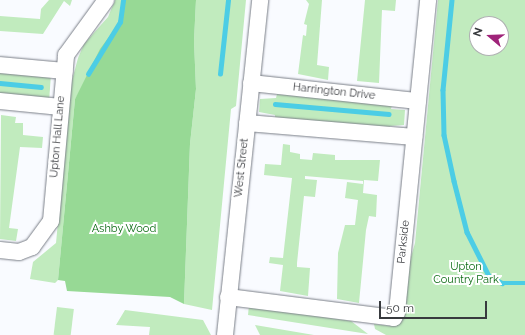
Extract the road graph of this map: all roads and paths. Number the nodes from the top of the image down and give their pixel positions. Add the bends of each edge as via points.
1 (106, 0) edge
2 (260, 0) edge
3 (428, 0) edge
4 (0, 65) edge
5 (65, 71) junction
6 (251, 83) junction
7 (0, 101) edge
8 (418, 101) junction
9 (61, 107) junction
10 (247, 123) junction
11 (414, 136) junction
12 (0, 250) edge
13 (228, 297) junction
14 (225, 335) edge

1 - 5 street, Upton Hall Lane via 75,38 66,55
2 - 6 street, West Street
3 - 8 street, Parkside
4 - 5 street
5 - 9 street, Upton Hall Lane
6 - 8 street, Harrington Drive
6 - 10 street, West Street
7 - 9 street
8 - 11 street, Parkside
9 - 12 street, Upton Hall Lane via 51,221 32,247 19,252
10 - 11 street
10 - 13 street, West Street
11 - 13 street, Parkside via 394,318
13 - 14 street, West Street

